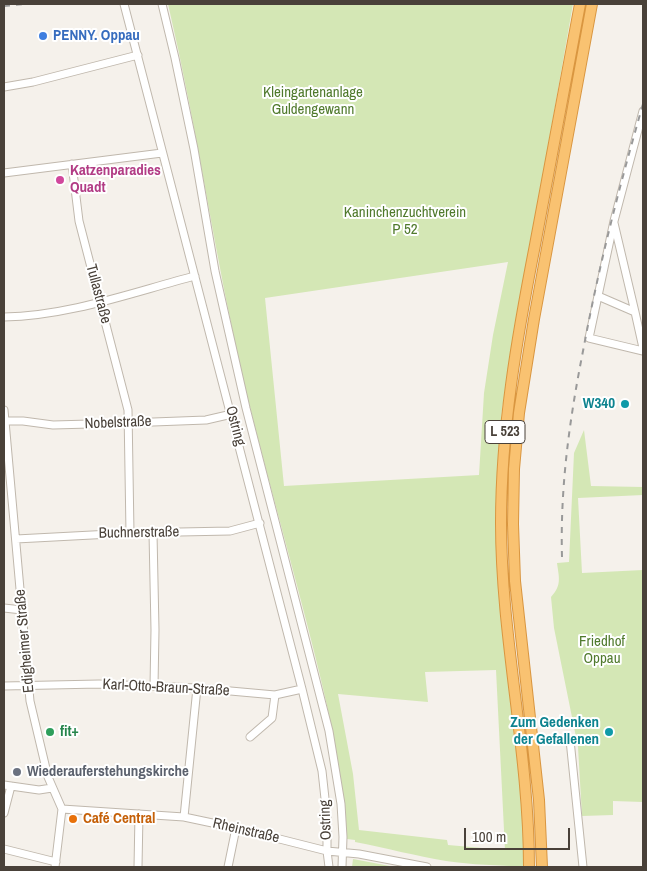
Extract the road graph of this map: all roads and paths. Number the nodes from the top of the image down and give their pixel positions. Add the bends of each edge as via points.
1 (124, 4) edge
2 (162, 4) edge
3 (580, 4) edge
4 (592, 4) edge
5 (138, 55) junction
6 (4, 88) edge
7 (643, 111) edge
8 (162, 153) junction
9 (72, 164) junction
10 (4, 173) edge
11 (614, 221) junction
12 (196, 276) junction
13 (598, 296) junction
14 (100, 302) junction
15 (635, 312) junction
16 (4, 317) edge
17 (643, 349) edge
18 (4, 410) edge
19 (232, 414) junction
20 (127, 423) junction
21 (4, 424) edge
22 (6, 466) edge
23 (260, 523) junction
24 (130, 533) junction
25 (153, 533) junction
26 (16, 539) junction
27 (4, 608) edge
28 (22, 610) junction
29 (4, 686) edge
30 (28, 686) junction
31 (154, 686) junction
32 (197, 688) junction
33 (302, 689) junction
34 (275, 695) junction
35 (250, 737) dead end
36 (570, 740) dead end
37 (7, 786) edge
38 (52, 788) junction
39 (62, 809) junction
40 (4, 813) edge
41 (139, 814) junction
42 (184, 817) junction
43 (236, 828) junction
44 (4, 849) edge
45 (543, 850) junction
46 (327, 851) junction
47 (343, 853) junction
48 (56, 865) edge
49 (529, 866) edge
50 (138, 867) edge
51 (228, 867) edge
52 (329, 867) edge
53 (342, 867) edge
54 (427, 867) edge
55 (542, 867) edge
56 (549, 867) edge
57 (583, 867) edge

1 - 5 street, Ostring
2 - 47 street via 244,399 329,731 341,804
3 - 49 highway, L 523 via 521,316 502,469 503,582 525,783
4 - 45 highway, L 523 via 534,319 514,468 516,581
5 - 6 street
5 - 8 street, Ostring
7 - 11 street
8 - 9 street
8 - 12 street, Ostring
9 - 10 street
9 - 14 street, Tullastraße via 79,221
11 - 13 street
11 - 15 street
12 - 14 street
12 - 19 street, Ostring
13 - 15 street
13 - 17 street via 589,338
14 - 16 street via 35,316
14 - 20 street, Tullastraße via 128,410
15 - 17 street
18 - 21 street, Edigheimer Straße
19 - 20 street, Nobelstraße via 206,420
19 - 23 street, Ostring
20 - 21 street, Nobelstraße via 53,425 23,421
20 - 24 street, Tullastraße
21 - 22 street, Edigheimer Straße
22 - 26 street, Edigheimer Straße
23 - 25 street, Buchnerstraße via 230,531
23 - 33 street, Ostring
24 - 25 street, Buchnerstraße
24 - 26 street, Buchnerstraße
25 - 31 street
26 - 28 street, Edigheimer Straße
27 - 28 street
28 - 30 street, Edigheimer Straße
29 - 30 street, Karl-Otto-Braun-Straße
30 - 31 street, Karl-Otto-Braun-Straße
30 - 38 street, Edigheimer Straße
31 - 32 street, Karl-Otto-Braun-Straße
32 - 34 street, Karl-Otto-Braun-Straße
32 - 42 street
33 - 34 street, Karl-Otto-Braun-Straße
33 - 46 street, Ostring via 322,771
34 - 35 street via 272,718
36 - 57 street
37 - 38 street via 39,790
37 - 40 street
38 - 39 street, Edigheimer Straße
39 - 41 street, Rheinstraße
39 - 48 street
41 - 42 street, Rheinstraße
41 - 50 street
42 - 43 street, Rheinstraße
43 - 46 street, Rheinstraße
43 - 51 street
44 - 48 street
45 - 55 highway, L 523
45 - 56 highway
46 - 47 street, Rheinstraße
46 - 52 street, Ostring
47 - 53 street
47 - 54 street, Rheinstraße

